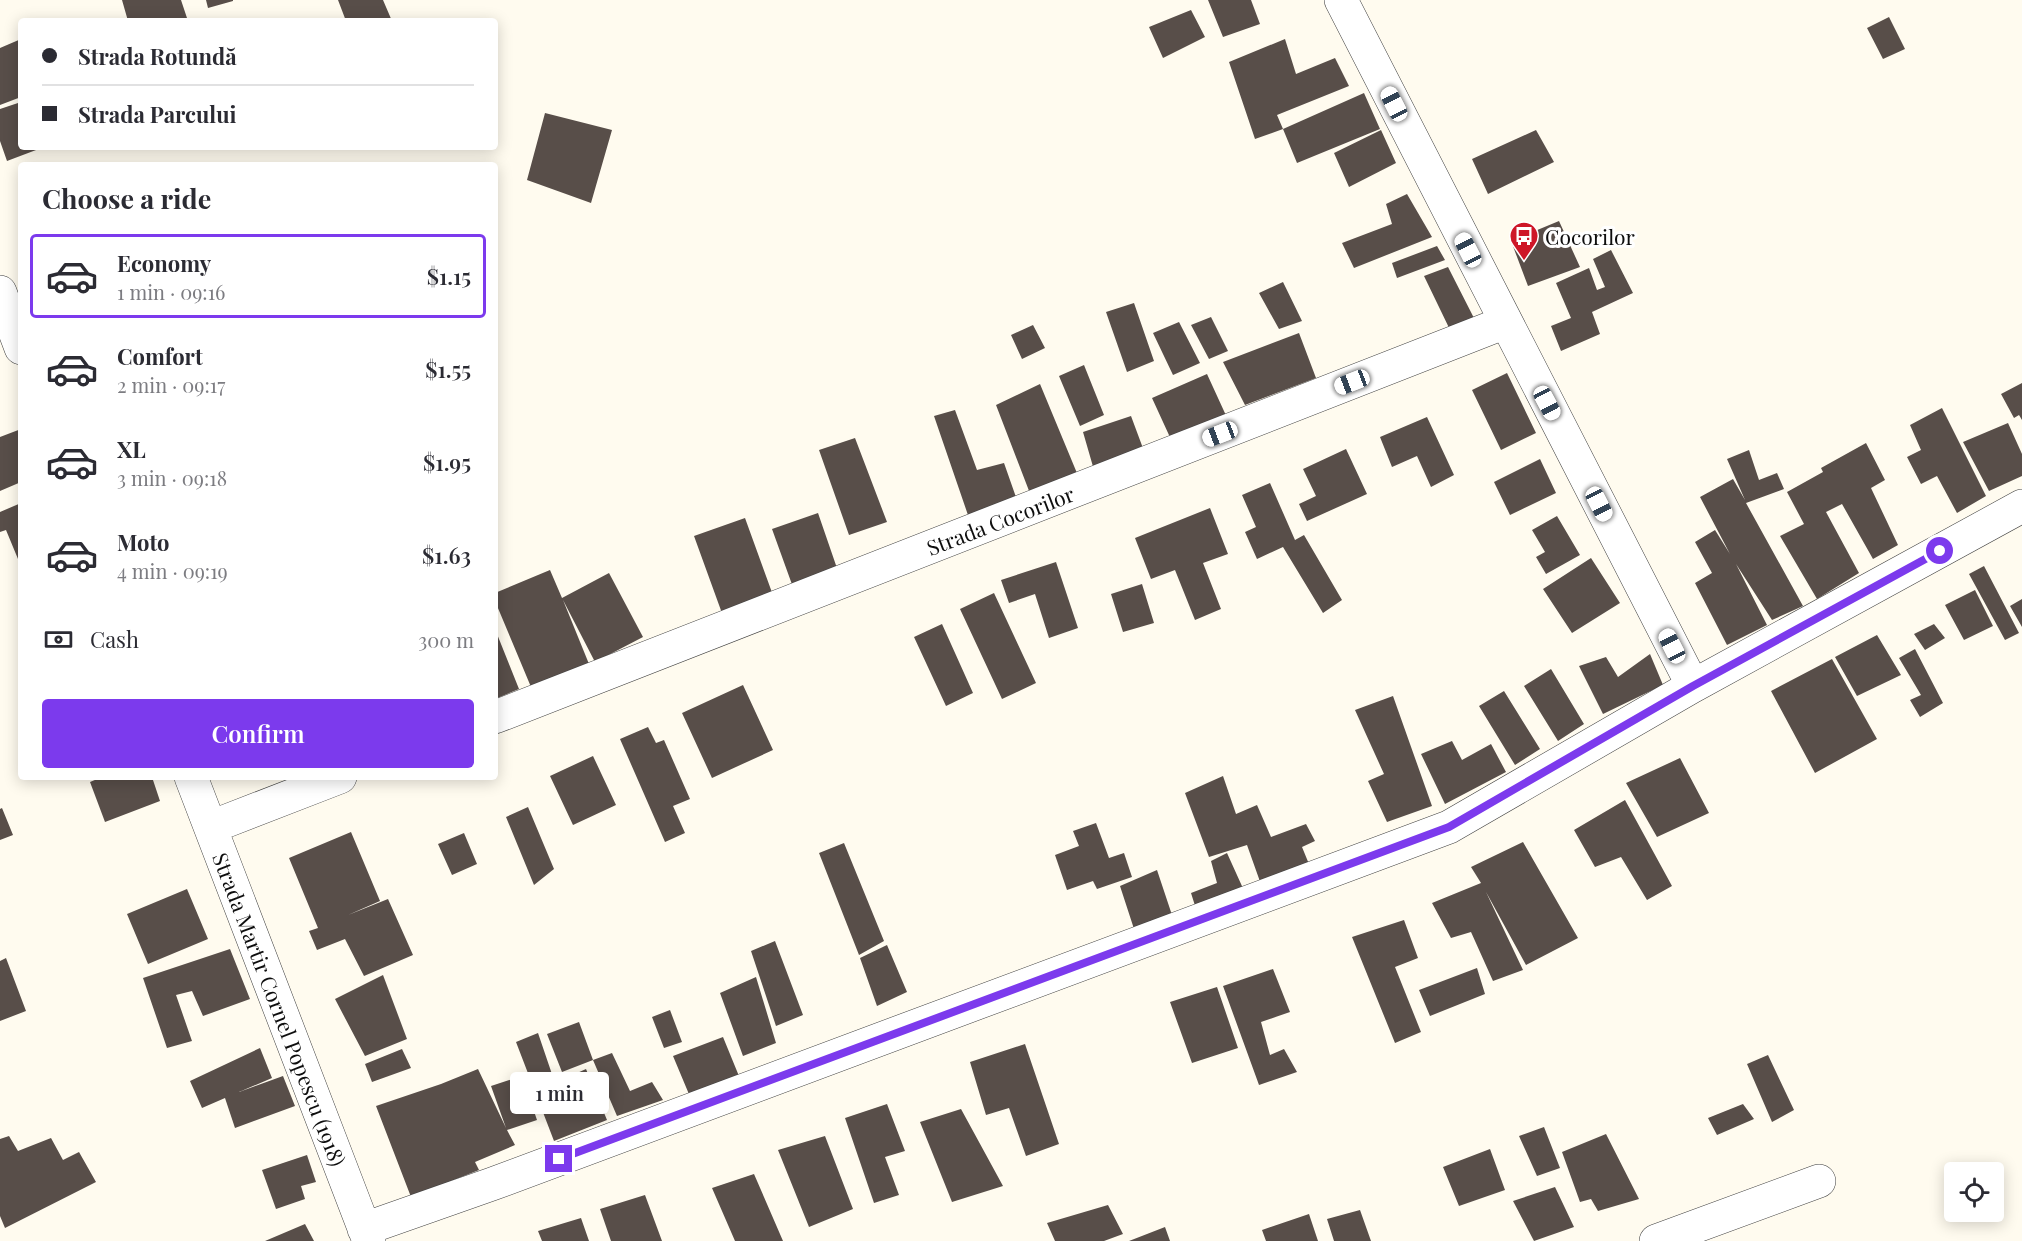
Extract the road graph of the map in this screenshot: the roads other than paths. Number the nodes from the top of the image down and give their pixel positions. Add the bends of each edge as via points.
1 (1341, 0) edge
2 (0, 292) edge
3 (1506, 322) junction
4 (18, 340) edge
5 (2022, 506) edge
6 (1693, 686) junction
7 (498, 716) edge
8 (192, 780) edge
9 (332, 780) edge
10 (211, 827) junction
11 (1819, 1181) dead end
12 (366, 1235) edge
13 (1656, 1241) edge

1 - 3 street
2 - 4 street
3 - 6 street
3 - 7 street, Strada Cocorilor
5 - 6 street
6 - 12 street via 1449,827 525,1171
8 - 10 street, Strada Martir Cornel Popescu (1918)
9 - 10 street
10 - 12 street, Strada Martir Cornel Popescu (1918)
11 - 13 street

